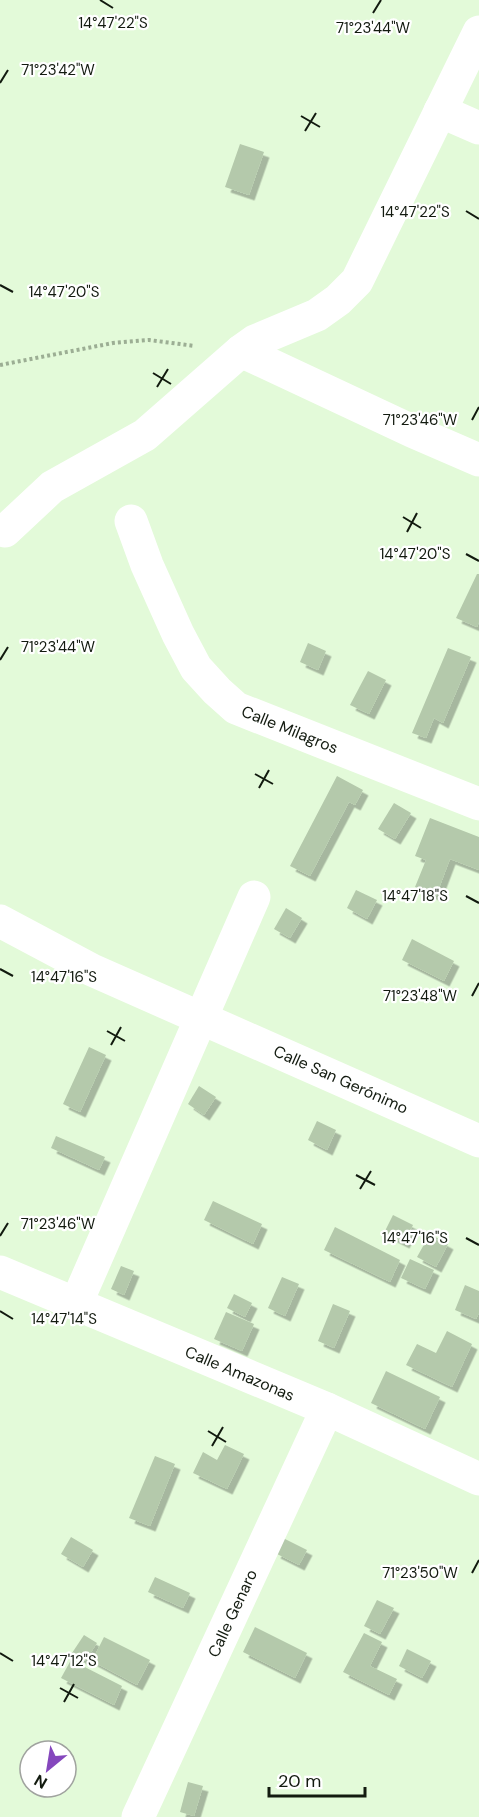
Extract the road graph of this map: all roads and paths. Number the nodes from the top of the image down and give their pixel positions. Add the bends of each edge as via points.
1 (479, 32) edge
2 (440, 111) junction
3 (479, 128) edge
4 (241, 351) junction
5 (0, 365) edge
6 (479, 460) edge
7 (131, 521) dead end
8 (5, 531) dead end
9 (479, 804) edge
10 (255, 897) dead end
11 (0, 921) edge
12 (202, 1018) junction
13 (479, 1141) edge
14 (0, 1272) edge
15 (76, 1304) junction
16 (327, 1409) junction
17 (479, 1479) edge
18 (138, 1817) edge

1 - 2 street
2 - 3 street
2 - 4 street via 357,281 317,315 255,341
4 - 5 path via 149,340
4 - 6 street
4 - 8 street via 145,435 52,487
7 - 9 street, Calle Milagros via 147,565 196,668 236,708
10 - 12 street
11 - 12 street, Calle San Gerónimo via 92,970
12 - 13 street, Calle San Gerónimo
12 - 15 street
14 - 15 street, Calle Amazonas
15 - 16 street, Calle Amazonas
16 - 17 street, Calle Amazonas
16 - 18 street, Calle Genaro

